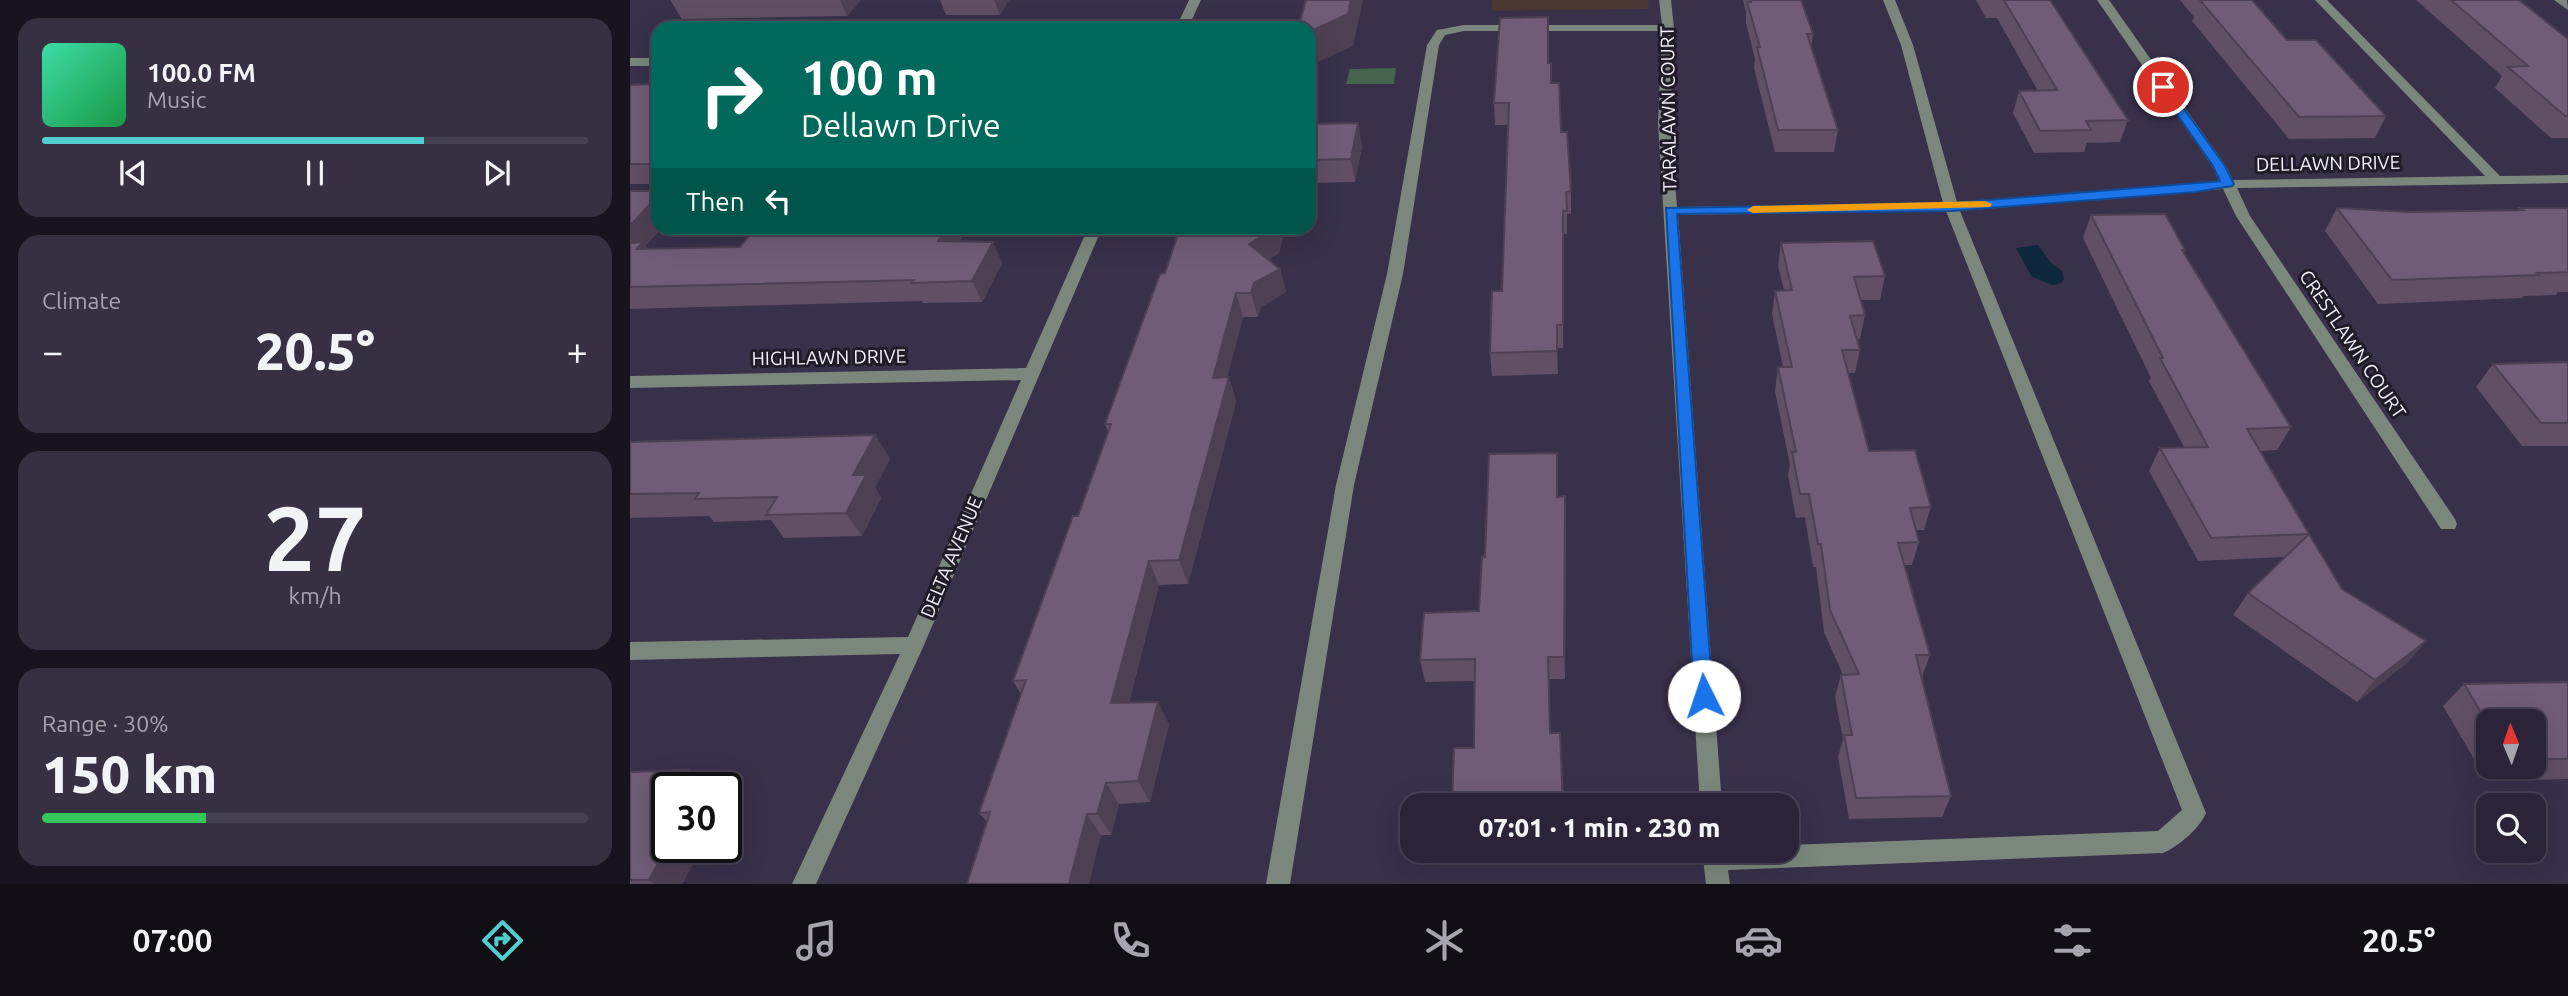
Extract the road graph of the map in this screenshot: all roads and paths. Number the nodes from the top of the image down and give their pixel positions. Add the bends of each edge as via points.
1 (1195, 0) edge
2 (1665, 0) edge
3 (1889, 0) edge
4 (2103, 0) edge
5 (2321, 0) edge
6 (2560, 0) edge
7 (2568, 7) edge
8 (1185, 21) edge
9 (1668, 28) junction
10 (630, 62) edge
11 (651, 62) edge
12 (2568, 179) edge
13 (2496, 180) junction
14 (2228, 184) junction
15 (1951, 207) junction
16 (1670, 211) junction
17 (1092, 235) edge
18 (1029, 374) junction
19 (630, 382) edge
20 (2448, 524) dead end
21 (914, 645) junction
22 (630, 651) edge
23 (1710, 793) edge
24 (1799, 853) edge
25 (1716, 863) edge
26 (804, 884) edge
27 (1278, 884) edge
28 (1718, 884) edge

1 - 8 street
2 - 9 street, TARALAWN COURT
3 - 15 street via 1907,45
4 - 14 street, CRESTLAWN COURT
5 - 13 street
6 - 7 street
9 - 16 street, TARALAWN COURT via 1664,123
9 - 27 street via 1464,28 1441,32 1433,45 1395,274 1345,485
10 - 11 street
12 - 13 street, DELLAWN DRIVE
13 - 14 street, DELLAWN DRIVE
14 - 15 street, DELLAWN DRIVE
14 - 20 street, CRESTLAWN COURT via 2243,216
15 - 16 street, DELLAWN DRIVE
15 - 24 street via 2195,813 2163,842
16 - 23 street, TARALAWN COURT
17 - 18 street, DELTA AVENUE
18 - 19 street, HIGHLAWN DRIVE
18 - 21 street, DELTA AVENUE
21 - 22 street
21 - 26 street, DELTA AVENUE
25 - 28 street

